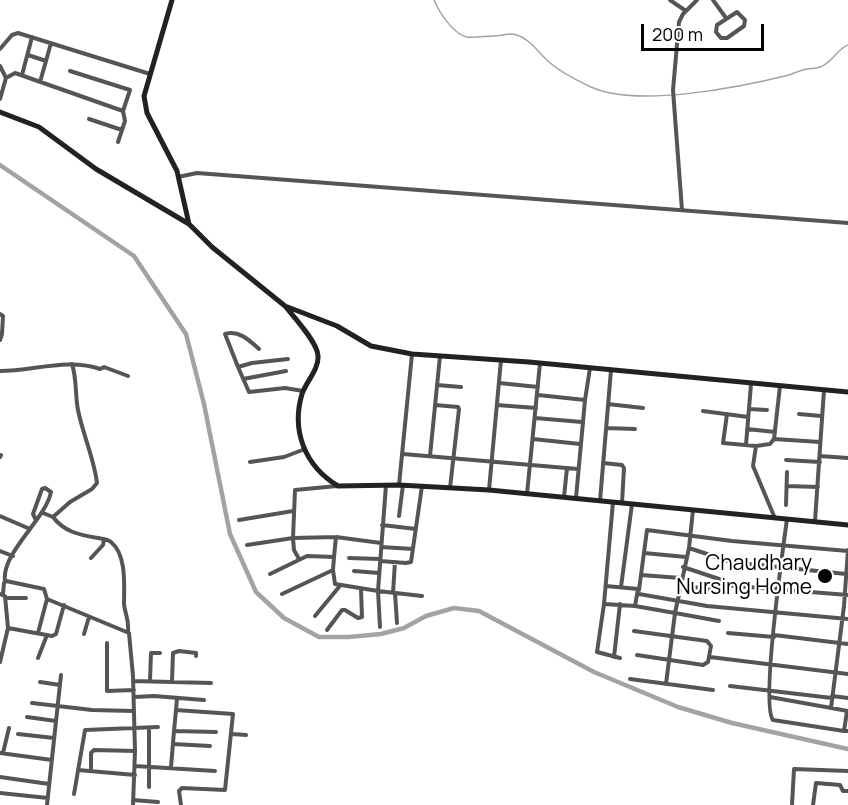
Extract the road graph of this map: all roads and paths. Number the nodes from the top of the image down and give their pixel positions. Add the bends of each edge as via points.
1 (172, 0) edge
2 (670, 0) edge
3 (697, 0) edge
4 (713, 0) edge
5 (686, 11) junction
6 (726, 18) junction
7 (32, 37) junction
8 (51, 42) junction
9 (0, 49) edge
10 (28, 55) junction
11 (46, 61) junction
12 (0, 66) edge
13 (70, 71) dead end
14 (150, 74) junction
15 (22, 75) junction
16 (6, 78) junction
17 (40, 82) junction
18 (0, 99) edge
19 (123, 111) junction
20 (0, 112) edge
21 (89, 119) dead end
22 (122, 130) junction
23 (118, 142) dead end
24 (178, 177) junction
25 (682, 210) junction
26 (848, 223) edge
27 (189, 224) junction
28 (285, 306) junction
29 (0, 314) edge
30 (0, 340) edge
31 (259, 349) dead end
32 (412, 354) junction
33 (440, 356) junction
34 (288, 359) dead end
35 (501, 360) junction
36 (540, 363) junction
37 (72, 364) junction
38 (238, 367) junction
39 (590, 368) junction
40 (611, 370) junction
41 (0, 371) edge
42 (286, 371) dead end
43 (128, 376) dead end
44 (243, 379) junction
45 (499, 383) junction
46 (751, 384) junction
47 (437, 385) junction
48 (780, 386) junction
49 (461, 387) dead end
50 (538, 387) junction
51 (824, 390) junction
52 (303, 391) junction
53 (848, 392) edge
54 (537, 395) junction
55 (585, 400) junction
56 (608, 404) junction
57 (435, 405) junction
58 (497, 405) junction
59 (536, 408) junction
60 (643, 408) dead end
61 (749, 409) junction
62 (767, 410) dead end
63 (704, 411) dead end
64 (727, 414) junction
65 (799, 414) dead end
66 (821, 416) junction
67 (748, 417) junction
68 (535, 418) junction
69 (583, 422) junction
70 (606, 428) junction
71 (635, 429) dead end
72 (747, 429) junction
73 (775, 432) junction
74 (533, 439) junction
75 (774, 439) junction
76 (820, 442) junction
77 (580, 444) junction
78 (746, 445) junction
79 (756, 446) junction
80 (305, 449) junction
81 (403, 454) junction
82 (430, 456) junction
83 (820, 456) junction
84 (848, 458) edge
85 (453, 459) junction
86 (786, 460) dead end
87 (250, 462) dead end
88 (490, 462) junction
89 (820, 462) junction
90 (603, 463) junction
91 (530, 465) junction
92 (567, 468) junction
93 (578, 469) junction
94 (787, 472) dead end
95 (386, 485) junction
96 (401, 485) junction
97 (338, 486) junction
98 (422, 486) junction
99 (787, 486) junction
100 (818, 487) junction
101 (450, 488) junction
102 (489, 490) junction
103 (527, 494) junction
104 (564, 497) junction
105 (576, 498) junction
106 (600, 501) junction
107 (613, 502) junction
108 (622, 503) junction
109 (632, 504) junction
110 (786, 505) dead end
111 (693, 509) junction
112 (293, 511) junction
113 (43, 513) junction
114 (0, 516) edge
115 (399, 516) dead end
116 (774, 516) junction
117 (53, 517) junction
118 (787, 518) junction
119 (36, 520) junction
120 (239, 520) dead end
121 (815, 521) junction
122 (382, 525) junction
123 (848, 525) edge
124 (30, 529) junction
125 (416, 529) junction
126 (690, 535) junction
127 (336, 537) junction
128 (293, 538) junction
129 (104, 539) junction
130 (247, 545) dead end
131 (381, 545) junction
132 (784, 546) junction
133 (689, 548) junction
134 (412, 549) junction
135 (0, 551) edge
136 (848, 551) edge
137 (644, 553) junction
138 (13, 556) junction
139 (334, 557) junction
140 (91, 558) dead end
141 (348, 558) dead end
142 (686, 558) junction
143 (299, 559) junction
144 (380, 560) junction
145 (395, 562) junction
146 (683, 567) junction
147 (781, 568) junction
148 (333, 570) junction
149 (354, 571) dead end
150 (379, 573) junction
151 (847, 573) edge
152 (270, 574) dead end
153 (641, 575) junction
154 (681, 578) junction
155 (5, 581) junction
156 (680, 585) junction
157 (723, 585) junction
158 (339, 586) junction
159 (606, 586) junction
160 (621, 587) junction
161 (361, 589) junction
162 (779, 590) junction
163 (378, 591) junction
164 (639, 592) junction
165 (394, 593) junction
166 (282, 594) dead end
167 (3, 595) edge
168 (846, 595) edge
169 (422, 596) dead end
170 (26, 598) dead end
171 (47, 599) junction
172 (677, 601) junction
173 (604, 604) junction
174 (620, 604) junction
175 (64, 605) junction
176 (635, 606) junction
177 (776, 612) junction
178 (675, 613) junction
179 (315, 616) dead end
180 (89, 617) junction
181 (842, 619) junction
182 (848, 619) edge
183 (719, 621) dead end
184 (396, 624) dead end
185 (380, 627) dead end
186 (8, 628) junction
187 (327, 630) dead end
188 (634, 631) dead end
189 (128, 632) junction
190 (38, 633) junction
191 (728, 633) dead end
192 (84, 634) dead end
193 (47, 635) junction
194 (672, 636) junction
195 (774, 636) junction
196 (107, 643) dead end
197 (838, 643) junction
198 (848, 644) edge
199 (1, 652) edge
200 (159, 653) dead end
201 (637, 655) dead end
202 (196, 656) dead end
203 (614, 657) junction
204 (710, 657) junction
205 (38, 658) dead end
206 (620, 658) dead end
207 (670, 660) junction
208 (0, 662) edge
209 (771, 664) junction
210 (835, 673) junction
211 (848, 674) edge
212 (61, 675) dead end
213 (150, 680) junction
214 (630, 680) dead end
215 (133, 681) junction
216 (172, 681) junction
217 (40, 682) dead end
218 (211, 683) dead end
219 (666, 684) junction
220 (60, 685) junction
221 (729, 686) dead end
222 (134, 690) junction
223 (712, 690) dead end
224 (769, 690) junction
225 (134, 697) junction
226 (770, 697) junction
227 (832, 697) junction
228 (177, 698) junction
229 (848, 698) edge
230 (204, 700) dead end
231 (32, 703) dead end
232 (58, 706) junction
233 (831, 708) junction
234 (176, 710) junction
235 (134, 711) junction
236 (848, 711) edge
237 (27, 717) dead end
238 (56, 721) junction
239 (158, 727) dead end
240 (9, 728) dead end
241 (149, 728) junction
242 (135, 729) junction
243 (174, 731) junction
244 (846, 731) edge
245 (216, 732) dead end
246 (18, 734) dead end
247 (232, 734) junction
248 (246, 735) dead end
249 (54, 738) junction
250 (173, 744) junction
251 (210, 746) dead end
252 (135, 751) junction
253 (2, 753) edge
254 (52, 760) junction
255 (135, 766) junction
256 (149, 766) junction
257 (171, 767) junction
258 (78, 770) junction
259 (91, 771) junction
260 (215, 771) dead end
261 (848, 771) edge
262 (135, 775) junction
263 (0, 777) edge
264 (49, 783) junction
265 (148, 787) dead end
266 (848, 791) edge
267 (0, 793) edge
268 (74, 794) dead end
269 (48, 798) junction
270 (158, 802) dead end
271 (133, 803) edge
272 (47, 805) edge
273 (181, 805) edge
274 (792, 805) edge
275 (813, 805) edge

1 - 14 street
2 - 5 street
3 - 5 street
4 - 6 street
5 - 25 street via 679,22 673,90
6 - 6 street via 737,12 745,24 721,38 716,29
7 - 8 street
7 - 9 street via 12,35
7 - 10 street
8 - 11 street
8 - 14 street
10 - 11 street
10 - 15 street
11 - 17 street
12 - 16 street
13 - 19 street via 130,90
14 - 24 street via 145,108
15 - 16 street via 15,73
15 - 17 street
16 - 18 street
17 - 19 street
19 - 22 street
20 - 27 street via 39,127 96,169
21 - 22 street
22 - 23 street
24 - 25 street via 197,173
24 - 27 street
25 - 26 street
27 - 28 street
28 - 32 street via 337,326 371,346
28 - 52 street via 317,348 319,357
29 - 30 street
31 - 38 street via 240,334 225,334
32 - 33 street
32 - 81 street
33 - 35 street
33 - 47 street
34 - 38 street
35 - 36 street
35 - 45 street
36 - 39 street
36 - 50 street
37 - 41 street
37 - 43 street
37 - 117 street via 78,411 98,483
38 - 44 street
39 - 40 street
39 - 55 street
40 - 46 street
40 - 56 street
42 - 44 street
44 - 52 street via 249,392 285,387
45 - 50 street
45 - 58 street
46 - 48 street
46 - 61 street
47 - 49 street
47 - 57 street
48 - 51 street
48 - 73 street
50 - 54 street
51 - 53 street
51 - 66 street
52 - 80 street via 297,424
54 - 55 street
54 - 59 street
55 - 69 street
56 - 60 street
56 - 70 street
57 - 82 street
57 - 85 street via 459,409
58 - 59 street
58 - 88 street
59 - 68 street
61 - 62 street
61 - 67 street
63 - 64 street
64 - 67 street
64 - 78 street via 723,442
65 - 66 street
66 - 76 street
67 - 72 street
68 - 69 street
68 - 74 street
69 - 77 street
70 - 71 street
70 - 90 street
72 - 73 street
72 - 78 street
73 - 75 street
74 - 77 street
74 - 91 street
75 - 76 street
75 - 79 street via 768,446
76 - 83 street
77 - 93 street
78 - 79 street
79 - 116 street via 753,466
80 - 87 street
80 - 97 street via 312,462
81 - 82 street
81 - 96 street
82 - 85 street
83 - 84 street
83 - 89 street
85 - 88 street
85 - 101 street
86 - 89 street
88 - 91 street
88 - 102 street
89 - 100 street
90 - 106 street
90 - 108 street via 624,468
91 - 92 street
91 - 103 street
92 - 93 street
92 - 104 street
93 - 105 street
94 - 99 street
95 - 96 street
95 - 97 street
95 - 122 street
96 - 98 street
96 - 115 street
97 - 112 street via 295,490
98 - 101 street
98 - 125 street
99 - 100 street
99 - 110 street
100 - 121 street
101 - 102 street
102 - 103 street
103 - 104 street
104 - 105 street
105 - 106 street
106 - 107 street
107 - 108 street
107 - 159 street
108 - 109 street
109 - 111 street
109 - 160 street
111 - 116 street
111 - 126 street
112 - 120 street
112 - 128 street
113 - 117 street
113 - 119 street
113 - 119 street via 52,494 45,488 33,514
114 - 124 street
116 - 118 street
117 - 129 street via 70,531
118 - 121 street
118 - 132 street
119 - 124 street
121 - 123 street
122 - 125 street
122 - 131 street
124 - 138 street
125 - 134 street
126 - 132 street
126 - 133 street
126 - 137 street via 647,530
127 - 128 street
127 - 131 street
127 - 139 street
128 - 130 street
128 - 143 street
129 - 140 street
129 - 189 street via 117,549 122,565
131 - 134 street
131 - 144 street
132 - 136 street
132 - 147 street
133 - 142 street
133 - 147 street via 731,562
134 - 145 street via 410,563
135 - 138 street
136 - 151 street
137 - 142 street
137 - 153 street
138 - 155 street
139 - 143 street
139 - 148 street
141 - 144 street
142 - 146 street
143 - 152 street
144 - 145 street
144 - 150 street
145 - 165 street
146 - 154 street
146 - 157 street via 722,580
147 - 151 street
147 - 162 street
148 - 158 street via 333,581
148 - 166 street
149 - 150 street
150 - 163 street
151 - 168 street
153 - 154 street
153 - 164 street
154 - 156 street
155 - 167 street
155 - 171 street via 44,590
156 - 157 street via 720,591
156 - 172 street
157 - 162 street
158 - 161 street
158 - 179 street
159 - 160 street
159 - 173 street
160 - 164 street
161 - 163 street
161 - 187 street via 362,617 342,610
162 - 168 street
162 - 177 street
163 - 165 street
163 - 185 street
164 - 172 street
164 - 176 street
165 - 169 street
165 - 184 street
167 - 170 street
167 - 186 street
168 - 181 street
171 - 175 street
171 - 190 street
172 - 177 street
172 - 178 street
173 - 174 street
173 - 203 street via 597,652
174 - 176 street
174 - 203 street
175 - 180 street
175 - 193 street via 56,634
176 - 178 street
177 - 181 street
177 - 195 street
178 - 183 street
178 - 194 street
180 - 189 street
180 - 192 street
181 - 182 street
181 - 197 street
186 - 190 street
186 - 199 street
188 - 194 street
189 - 215 street
190 - 193 street
191 - 195 street
193 - 205 street
194 - 204 street via 709,642
194 - 207 street
195 - 197 street
195 - 209 street
196 - 222 street via 107,691
197 - 198 street
197 - 210 street
199 - 208 street
200 - 213 street via 151,652
201 - 207 street
202 - 216 street via 173,653
203 - 206 street
204 - 207 street via 704,665
204 - 209 street
207 - 219 street
209 - 210 street
209 - 224 street
210 - 211 street
210 - 227 street
212 - 220 street
213 - 215 street
213 - 216 street
214 - 219 street
215 - 222 street
216 - 218 street
217 - 220 street
219 - 223 street
220 - 232 street
221 - 224 street
222 - 225 street
224 - 226 street
224 - 227 street
225 - 228 street
225 - 235 street
226 - 233 street
226 - 244 street via 773,720
227 - 229 street
227 - 233 street
228 - 230 street
228 - 234 street
231 - 232 street
232 - 235 street
232 - 238 street
233 - 236 street
234 - 243 street
234 - 247 street via 233,714
235 - 242 street
236 - 244 street
237 - 238 street
238 - 249 street
239 - 241 street
240 - 253 street
241 - 242 street
241 - 256 street
242 - 252 street
242 - 258 street via 85,730
243 - 245 street
243 - 250 street
246 - 249 street
247 - 248 street
247 - 273 street via 225,790 182,788
249 - 254 street
250 - 251 street
250 - 257 street
252 - 255 street
252 - 259 street via 94,750
253 - 254 street
254 - 264 street
255 - 256 street
255 - 262 street
256 - 257 street
256 - 265 street
257 - 260 street
258 - 259 street
258 - 268 street
259 - 262 street
261 - 274 street via 794,769
262 - 271 street
263 - 264 street
264 - 269 street
266 - 275 street via 840,785 816,783
267 - 269 street
269 - 272 street
270 - 271 street

